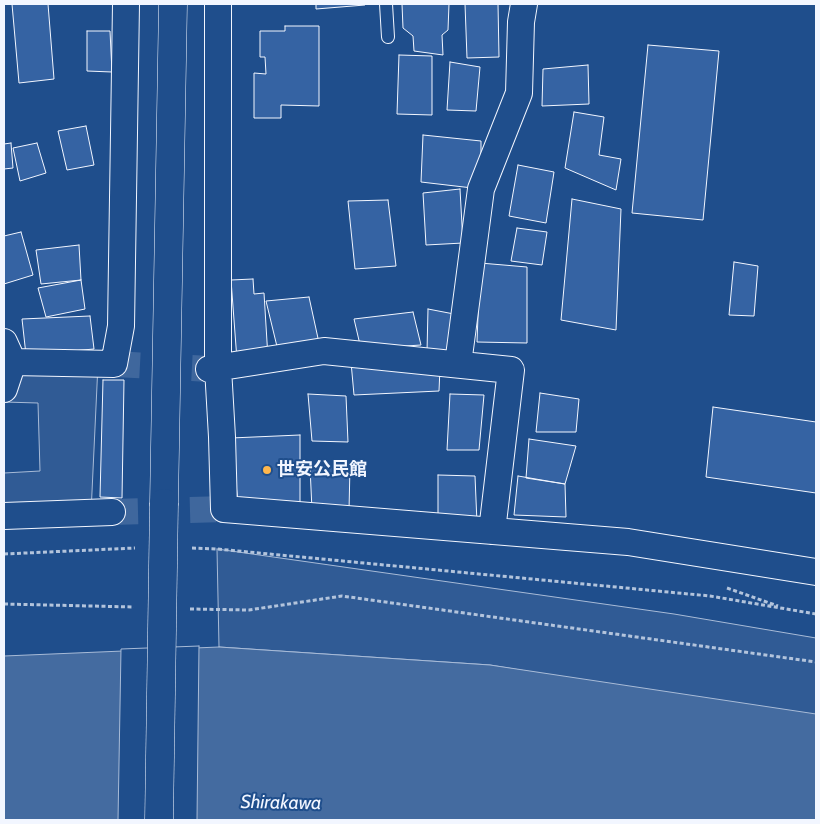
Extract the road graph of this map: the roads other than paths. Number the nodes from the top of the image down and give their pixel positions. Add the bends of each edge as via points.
1 (126, 4) edge
2 (173, 4) edge
3 (218, 4) edge
4 (386, 4) edge
5 (524, 4) edge
6 (388, 37) dead end
7 (8, 352) edge
8 (458, 364) junction
9 (213, 368) junction
10 (4, 389) edge
11 (112, 512) tunnel mouth
12 (4, 516) edge
13 (492, 531) junction
14 (816, 572) edge
15 (159, 820) edge

1 - 7 street via 121,326 114,364
2 - 15 street, bridge
3 - 9 street
4 - 6 lane
5 - 8 street via 519,93 481,189
7 - 10 street
8 - 9 street via 324,351
8 - 13 street via 511,370
9 - 13 street via 222,438 224,509
11 - 12 street
13 - 14 street via 628,542

